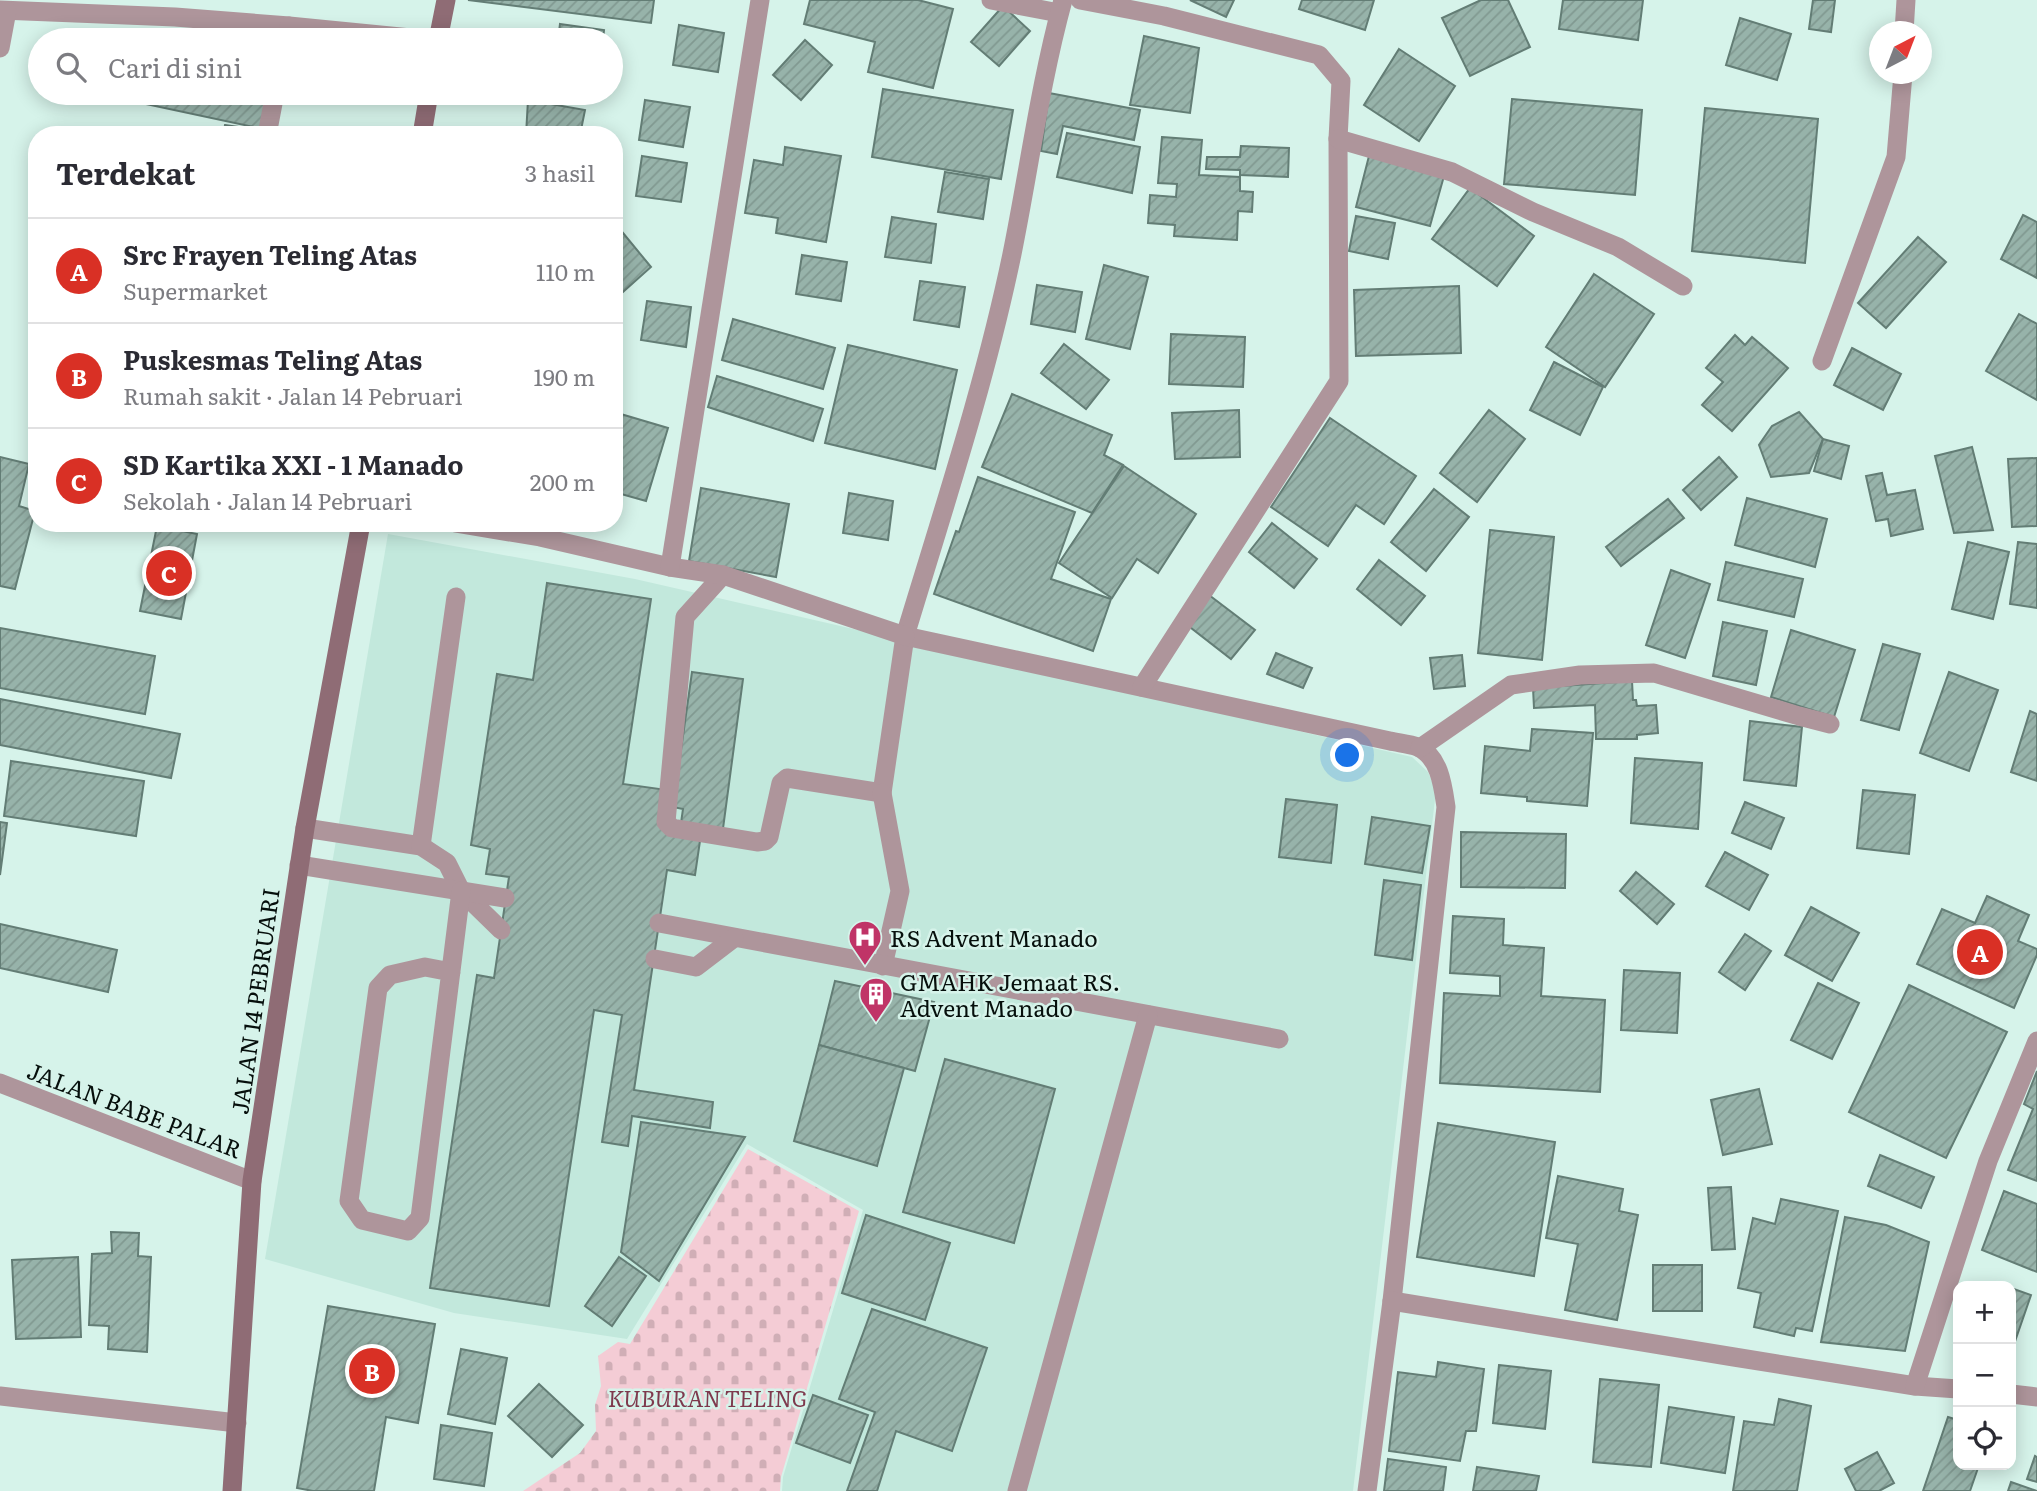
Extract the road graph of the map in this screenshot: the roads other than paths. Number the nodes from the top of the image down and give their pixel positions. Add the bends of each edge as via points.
1 (446, 0) edge
2 (760, 0) edge
3 (991, 0) edge
4 (1080, 0) edge
5 (1906, 0) edge
6 (1061, 6) edge
7 (3, 10) edge
8 (1905, 21) edge
9 (252, 28) edge
10 (440, 28) edge
11 (0, 48) edge
12 (1902, 84) edge
13 (273, 105) edge
14 (427, 105) edge
15 (269, 126) edge
16 (424, 126) edge
17 (1338, 139) junction
18 (1683, 286) dead end
19 (1822, 361) dead end
20 (359, 532) edge
21 (510, 532) edge
22 (670, 567) junction
23 (723, 575) junction
24 (456, 597) dead end
25 (905, 636) junction
26 (1142, 687) junction
27 (1830, 724) dead end
28 (1420, 748) junction
29 (882, 793) junction
30 (305, 828) junction
31 (421, 846) junction
32 (299, 865) junction
33 (461, 891) junction
34 (505, 898) dead end
35 (659, 923) dead end
36 (501, 930) dead end
37 (734, 938) junction
38 (655, 959) dead end
39 (883, 966) junction
40 (451, 972) junction
41 (1148, 1015) junction
42 (1279, 1039) dead end
43 (2037, 1041) edge
44 (0, 1083) edge
45 (253, 1181) junction
46 (1391, 1301) junction
47 (1915, 1385) junction
48 (1953, 1389) edge
49 (2016, 1394) edge
50 (0, 1396) edge
51 (2037, 1396) edge
52 (237, 1423) junction
53 (232, 1491) edge
54 (1017, 1491) edge
55 (1367, 1491) edge

1 - 10 main road
2 - 22 street
3 - 6 street
4 - 17 street via 1319,55 1340,81
5 - 8 street
6 - 25 street via 1012,254 981,380
7 - 9 street via 175,17
7 - 11 street
12 - 19 street via 1896,157
13 - 15 street
14 - 16 main road
17 - 18 street via 1452,172 1618,247
17 - 26 street via 1339,381
20 - 30 main road, JALAN 14 PEBRUARI
21 - 22 street
22 - 23 street
23 - 25 street
23 - 29 street via 685,617 667,825 761,842 769,837 781,783 787,778
24 - 31 street
25 - 26 street
25 - 29 street
26 - 28 street
27 - 28 street via 1654,673 1580,675 1511,685
28 - 46 street via 1435,762 1446,807
29 - 39 street via 900,891
30 - 31 street
30 - 32 main road, JALAN 14 PEBRUARI
31 - 33 street via 447,863
32 - 33 street
32 - 45 main road, JALAN 14 PEBRUARI
33 - 34 street
33 - 36 street
33 - 40 street
35 - 37 street
37 - 38 street via 696,967
37 - 39 street
39 - 41 street
40 - 40 street via 420,1218 408,1231 362,1220 349,1201 378,988 390,975 425,967
41 - 42 street
41 - 54 street
43 - 47 street via 1988,1161
44 - 45 street, JALAN BABE PALAR
45 - 52 main road, JALAN 14 PEBRUARI
46 - 47 street
46 - 55 street
47 - 48 street
49 - 51 street
50 - 52 street
52 - 53 main road, JALAN 14 PEBRUARI

